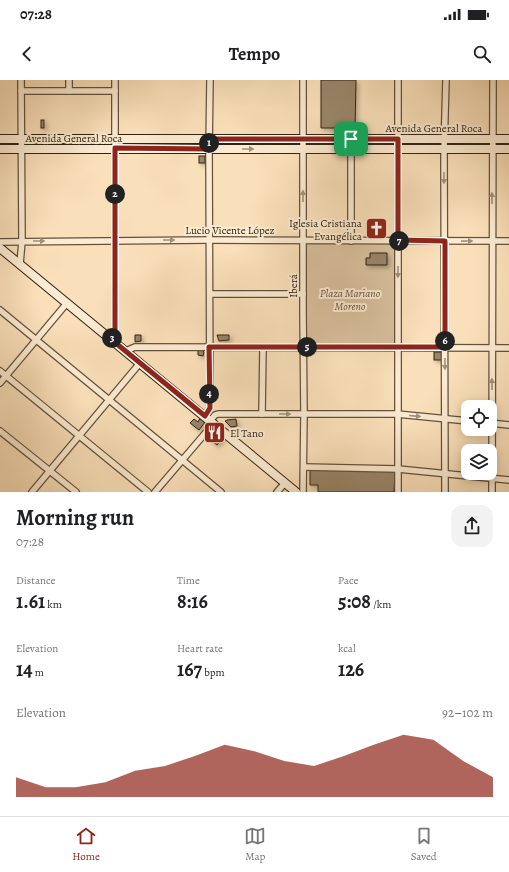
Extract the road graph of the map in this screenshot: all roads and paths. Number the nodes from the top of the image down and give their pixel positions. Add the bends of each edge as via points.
1 (21, 80) edge
2 (69, 80) edge
3 (115, 80) edge
4 (210, 80) edge
5 (303, 80) edge
6 (398, 80) edge
7 (446, 80) edge
8 (493, 80) edge
9 (21, 91) junction
10 (69, 91) junction
11 (115, 91) junction
12 (0, 139) edge
13 (20, 139) junction
14 (115, 139) junction
15 (209, 139) junction
16 (303, 139) junction
17 (398, 139) junction
18 (445, 139) junction
19 (493, 139) junction
20 (509, 139) edge
21 (115, 148) junction
22 (0, 149) edge
23 (20, 149) junction
24 (209, 149) junction
25 (303, 149) junction
26 (351, 149) junction
27 (398, 149) junction
28 (492, 149) junction
29 (509, 149) edge
30 (444, 150) junction
31 (209, 240) junction
32 (351, 240) junction
33 (398, 240) junction
34 (22, 241) junction
35 (115, 241) junction
36 (303, 241) junction
37 (445, 241) junction
38 (492, 241) junction
39 (509, 241) edge
40 (0, 242) edge
41 (0, 248) edge
42 (20, 264) junction
43 (210, 294) junction
44 (303, 294) junction
45 (67, 303) junction
46 (0, 310) edge
47 (36, 340) junction
48 (112, 340) junction
49 (209, 347) junction
50 (263, 347) junction
51 (303, 347) junction
52 (445, 347) junction
53 (398, 348) junction
54 (492, 348) junction
55 (509, 348) edge
56 (126, 351) junction
57 (140, 363) junction
58 (0, 371) edge
59 (6, 376) junction
60 (0, 383) edge
61 (109, 400) junction
62 (491, 400) edge
63 (262, 414) junction
64 (304, 414) junction
65 (397, 414) junction
66 (445, 419) junction
67 (210, 420) junction
68 (461, 420) edge
69 (497, 424) edge
70 (509, 425) edge
71 (0, 431) edge
72 (79, 435) junction
73 (182, 460) junction
74 (304, 467) junction
75 (398, 469) junction
76 (49, 471) junction
77 (445, 473) junction
78 (461, 475) edge
79 (497, 479) edge
80 (492, 480) edge
81 (509, 480) edge
82 (285, 482) junction
83 (32, 492) edge
84 (76, 492) edge
85 (148, 492) edge
86 (154, 492) edge
87 (221, 492) edge
88 (277, 492) edge
89 (296, 492) edge
90 (303, 492) edge
91 (398, 492) edge
92 (445, 492) edge
93 (492, 492) edge

1 - 9 street
2 - 10 street
3 - 11 street
4 - 15 street
5 - 16 street, Iberá
6 - 17 street
7 - 18 street
8 - 19 street
9 - 10 street
9 - 13 street
10 - 11 street
11 - 14 street
12 - 13 main road, Avenida General Roca
13 - 14 main road, Avenida General Roca
13 - 23 street
14 - 15 main road, Avenida General Roca
14 - 21 street
15 - 16 main road, Avenida General Roca
15 - 24 street
16 - 17 main road, Avenida General Roca
16 - 25 street, Iberá
17 - 18 main road, Avenida General Roca
17 - 27 street
18 - 19 main road, Avenida General Roca
18 - 30 street
19 - 20 main road, Avenida General Roca
19 - 28 street
21 - 23 main road, Avenida General Roca
21 - 24 main road, Avenida General Roca
21 - 35 street
22 - 23 main road, Avenida General Roca
23 - 34 street
24 -> 25 main road, Avenida General Roca
24 - 31 street
25 - 26 main road, Avenida General Roca
36 -> 25 street, Iberá
26 - 27 main road, Avenida General Roca
26 - 32 street
27 - 30 main road, Avenida General Roca
27 - 33 street
28 - 29 main road, Avenida General Roca
28 - 30 main road, Avenida General Roca
38 -> 28 street
30 -> 37 street
35 -> 31 street, Lucio Vicente López
31 - 36 street, Lucio Vicente López
31 - 43 street
32 - 33 street, Lucio Vicente López
32 - 36 street, Lucio Vicente López
33 - 37 street, Lucio Vicente López
33 -> 53 street
34 -> 35 street, Lucio Vicente López
34 - 40 street, Lucio Vicente López
34 - 42 street
35 - 48 street via 115,330
36 - 44 street, Iberá
37 -> 38 street, Lucio Vicente López
37 - 52 street
38 - 39 street, Lucio Vicente López
38 - 54 street
41 - 42 main road
42 - 45 main road
43 - 44 street
43 - 49 street
44 - 51 street, Iberá
45 - 47 street
45 - 48 main road
46 - 47 street
47 - 59 street
47 - 61 street
48 - 56 main road
49 - 50 street
49 - 56 street via 135,347
49 - 67 street
50 - 51 street
50 - 63 street
51 - 53 street
51 - 64 street, Iberá
52 - 53 street
52 - 54 street
52 -> 66 street
53 - 65 street
54 - 55 street
62 -> 54 street
56 - 57 main road
57 - 61 street
57 - 67 main road
58 - 59 street
59 - 60 street
59 - 72 street
61 - 72 street
61 - 73 street
63 -> 64 street
63 - 67 street via 218,414
64 - 65 street
64 - 74 street, Iberá
65 -> 66 street
65 - 75 street
66 - 68 street
66 - 77 street
67 - 73 street
67 - 82 main road
69 - 70 street
71 - 76 street
72 - 76 street
72 - 85 street
73 - 86 street
73 - 87 street
74 - 75 street
74 - 90 street, Iberá
75 - 77 street
75 - 91 street
76 - 83 street
76 - 84 street
77 - 78 street
77 - 92 street
79 - 81 street
80 - 93 street
82 - 88 street
82 - 89 main road

